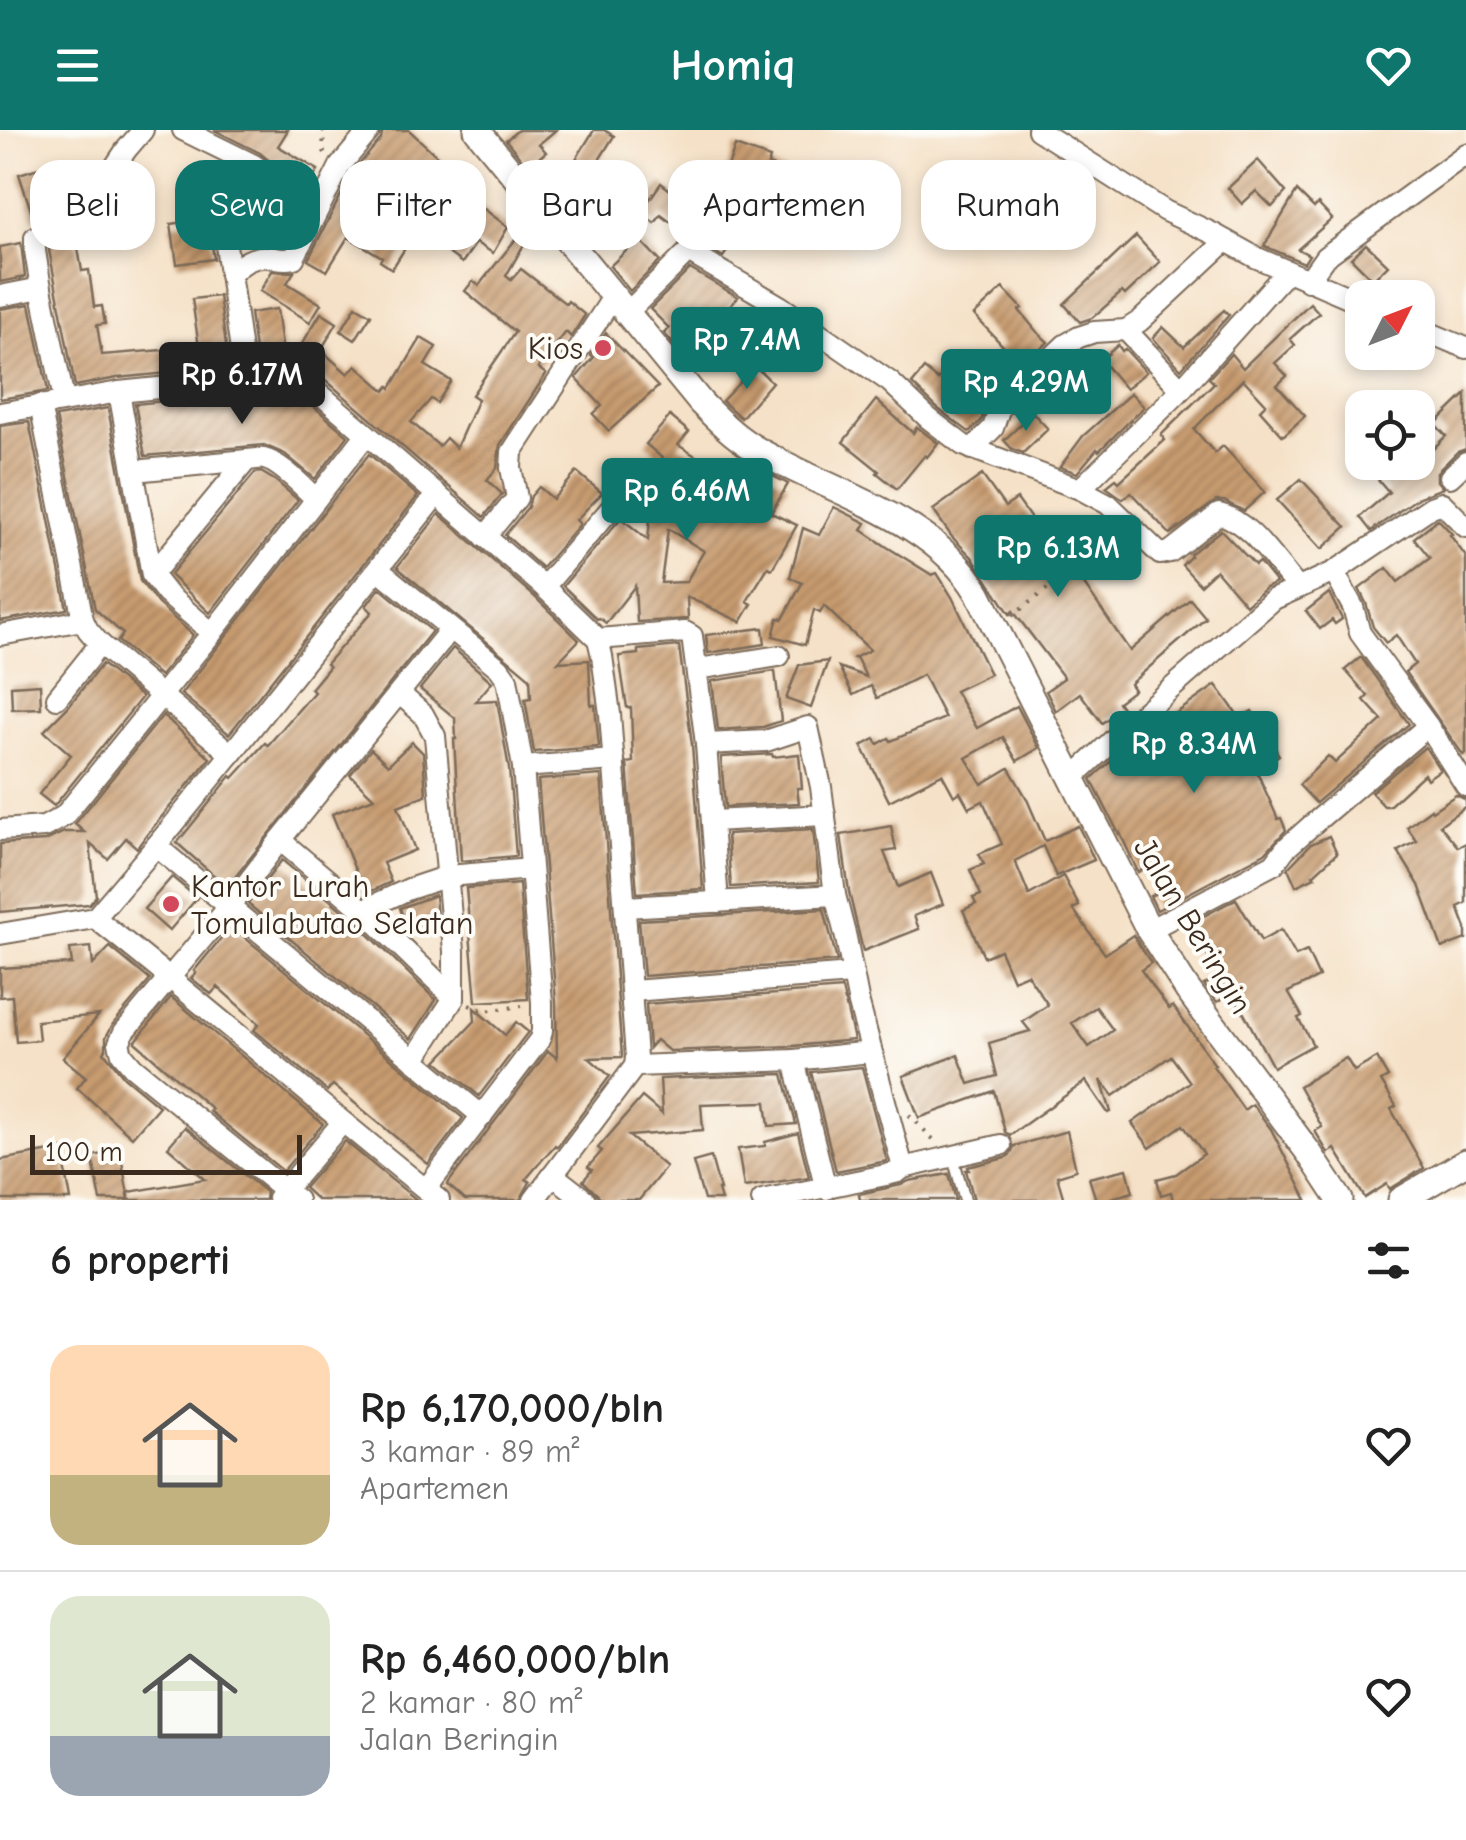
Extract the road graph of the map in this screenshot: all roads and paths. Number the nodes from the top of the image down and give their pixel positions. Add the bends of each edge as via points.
1 (143, 130) edge
2 (183, 130) edge
3 (370, 130) edge
4 (477, 130) edge
5 (1038, 130) edge
6 (1466, 154) edge
7 (1226, 241) junction
8 (688, 252) joint
9 (1287, 271) junction
10 (230, 274) junction
11 (1308, 281) junction
12 (41, 288) junction
13 (0, 296) edge
14 (1345, 296) edge
15 (619, 306) junction
16 (1126, 330) junction
17 (1435, 335) edge
18 (1466, 348) edge
19 (245, 379) junction
20 (1180, 389) junction
21 (119, 392) junction
22 (64, 400) junction
23 (40, 406) junction
24 (0, 413) edge
25 (366, 435) junction
26 (972, 449) junction
27 (247, 460) junction
28 (1466, 462) edge
29 (134, 471) junction
30 (1450, 477) dead end
31 (636, 479) dead end
32 (1080, 490) junction
33 (436, 494) junction
34 (316, 499) junction
35 (1112, 510) junction
36 (1466, 527) edge
37 (485, 537) junction
38 (379, 570) junction
39 (1334, 572) junction
40 (152, 575) junction
41 (544, 587) junction
42 (1296, 587) junction
43 (84, 620) junction
44 (996, 628) junction
45 (450, 630) junction
46 (212, 633) junction
47 (0, 635) edge
48 (598, 639) junction
49 (100, 644) junction
50 (779, 656) dead end
51 (698, 669) junction
52 (400, 694) junction
53 (161, 695) junction
54 (56, 698) dead end
55 (1428, 726) junction
56 (706, 744) junction
57 (231, 754) junction
58 (614, 760) junction
59 (523, 767) junction
60 (1464, 777) edge
61 (1071, 778) junction
62 (824, 815) junction
63 (712, 822) junction
64 (0, 830) edge
65 (280, 840) junction
66 (156, 846) junction
67 (531, 869) junction
68 (448, 876) junction
69 (835, 895) junction
70 (718, 902) junction
71 (228, 908) junction
72 (626, 908) junction
73 (364, 910) junction
74 (95, 918) junction
75 (1149, 930) junction
76 (0, 934) edge
77 (852, 974) junction
78 (170, 977) junction
79 (632, 991) junction
80 (454, 998) junction
81 (542, 1003) junction
82 (485, 1012) dead end
83 (871, 1052) junction
84 (414, 1060) junction
85 (794, 1060) junction
86 (634, 1066) junction
87 (880, 1082) junction
88 (482, 1116) junction
89 (342, 1123) junction
90 (1001, 1145) dead end
91 (952, 1156) junction
92 (1466, 1162) edge
93 (903, 1168) junction
94 (553, 1174) junction
95 (826, 1189) junction
96 (432, 1195) edge
97 (286, 1197) edge
98 (534, 1200) edge
99 (586, 1200) edge
100 (762, 1200) edge
101 (965, 1200) edge
102 (1340, 1200) edge
103 (1401, 1200) edge

1 - 12 street via 82,210 35,237
2 - 10 street via 266,173 250,219 225,238
3 - 10 street via 340,166 294,258 252,258
4 - 15 street, Jalan Beringin
5 - 7 street via 1165,211
6 - 11 street via 1324,257
7 - 9 street
7 - 16 street
8 - 15 street
8 - 26 street via 814,329
9 - 11 street
9 - 20 street
10 - 19 street
11 - 14 street
12 - 13 street
12 - 22 street
15 - 37 street via 512,452 517,498
15 - 44 street, Jalan Beringin via 728,430 948,554
16 - 20 street
16 - 26 street via 1094,332 1065,344 1000,407 993,428
17 - 18 street
19 - 21 street
19 - 25 street via 302,380
20 - 32 street
21 - 22 street
21 - 29 street
22 - 23 street
23 - 24 street
23 - 43 street
25 - 33 street
25 - 34 street
26 - 32 street
27 - 29 street
27 - 34 street via 269,461
27 - 40 street
28 - 30 street
29 - 40 street
31 - 41 street
32 - 35 street
33 - 37 street
33 - 38 street
34 - 46 street
35 - 42 street via 1164,555 1225,515
35 - 44 path via 1064,553 1055,583
36 - 39 street via 1442,504 1431,507
37 - 41 street
38 - 45 street
38 - 57 street
39 - 42 street
39 - 55 street via 1360,633
40 - 46 street
41 - 48 street
42 - 61 street via 1274,599
43 - 47 street
43 - 49 street
44 - 61 street, Jalan Beringin
45 - 52 street
45 - 59 street via 507,679
46 - 53 street
48 - 51 street via 685,632 692,636
48 - 58 street
49 - 53 street
49 - 54 street
50 - 51 street
51 - 56 street
52 - 65 street
52 - 68 street via 435,736
53 - 57 street
53 - 64 street via 64,816 44,827
55 - 60 street
55 - 75 street via 1274,864
56 - 62 street via 766,741 808,727
56 - 63 street
57 - 66 street
58 - 59 street
58 - 72 street
59 - 67 street
61 - 75 street, Jalan Beringin
62 - 63 street
62 - 69 street
63 - 70 street
65 - 71 street
65 - 73 street
66 - 71 street
66 - 74 street
67 - 68 street
67 - 81 street
68 - 73 street
68 - 80 street
69 - 70 street
69 - 77 street
70 - 72 street
71 - 78 street
71 - 84 street
72 - 79 street
73 - 80 street
74 - 76 street
74 - 78 street
75 - 102 street, Jalan Beringin
77 - 79 street
77 - 83 street
78 - 89 street
78 - 97 street via 124,1032 122,1054
79 - 86 street
80 - 84 street
81 - 82 path
81 - 88 street via 540,1039
83 - 85 street
83 - 87 street
84 - 88 street
85 - 86 street
85 - 95 street
86 - 94 street
87 - 91 path
87 - 93 street
88 - 96 street
89 - 96 street
89 - 97 street
90 - 91 street
91 - 93 street
91 - 101 lane
92 - 103 street
93 - 95 street
94 - 98 street
94 - 99 street
95 - 100 street

